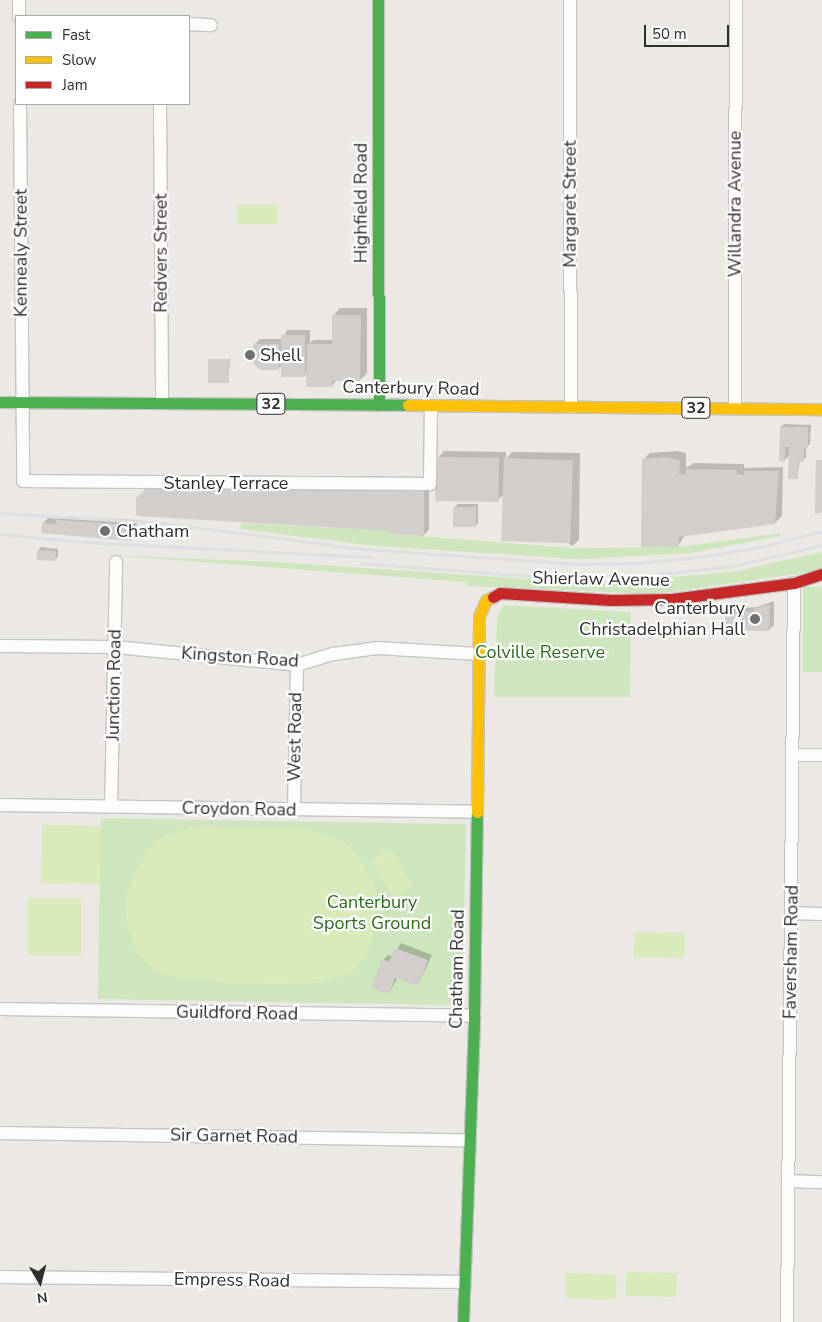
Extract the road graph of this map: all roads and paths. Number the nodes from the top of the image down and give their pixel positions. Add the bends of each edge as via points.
1 (19, 0) edge
2 (378, 0) edge
3 (570, 0) edge
4 (736, 0) edge
5 (19, 15) edge
6 (190, 24) edge
7 (211, 25) dead end
8 (20, 105) edge
9 (160, 105) edge
10 (0, 402) edge
11 (23, 402) junction
12 (162, 403) junction
13 (379, 405) junction
14 (431, 406) junction
15 (571, 407) junction
16 (735, 408) junction
17 (822, 410) edge
18 (116, 562) dead end
19 (822, 574) edge
20 (794, 583) junction
21 (479, 616) joint
22 (0, 646) edge
23 (115, 647) junction
24 (478, 654) junction
25 (297, 665) junction
26 (793, 755) junction
27 (822, 755) edge
28 (0, 805) edge
29 (111, 807) junction
30 (294, 810) junction
31 (477, 812) junction
32 (791, 913) junction
33 (822, 914) edge
34 (0, 1009) edge
35 (474, 1016) junction
36 (0, 1133) edge
37 (469, 1140) junction
38 (788, 1181) junction
39 (822, 1182) edge
40 (0, 1277) edge
41 (464, 1282) junction
42 (463, 1322) edge
43 (787, 1322) edge

1 - 5 street
2 - 13 main road, Highfield Road
3 - 15 street, Margaret Street
4 - 16 street, Willandra Avenue
6 - 7 street
8 - 11 street, Kennealy Street
9 - 12 street, Redvers Street
10 - 11 main road, Canterbury Road / 32
11 - 12 main road, Canterbury Road / 32
11 - 14 street, Stanley Terrace via 23,481 70,482 430,484
12 - 13 main road, Canterbury Road / 32
13 - 14 main road, Canterbury Road / 32
14 - 15 main road, Canterbury Road / 32
15 - 16 main road, Canterbury Road / 32
16 - 17 main road, Canterbury Road / 32
18 - 23 street, Junction Road
19 - 20 main road, Shierlaw Avenue
20 - 21 main road, Shierlaw Avenue via 672,598 611,600 500,593 486,600
20 - 26 street, Faversham Road
21 - 24 main road, Chatham Road
22 - 23 street, Kingston Road
23 - 25 street, Kingston Road
23 - 29 street, Junction Road
24 - 25 street, Kingston Road via 377,648 334,654
24 - 31 main road, Chatham Road
25 - 30 street, West Road
26 - 27 street
26 - 32 street, Faversham Road
28 - 29 street, Croydon Road
29 - 30 street, Croydon Road
30 - 31 street, Croydon Road
31 - 35 main road, Chatham Road
32 - 33 street
32 - 38 street, Faversham Road
34 - 35 street, Guildford Road
35 - 37 main road, Chatham Road
36 - 37 street, Sir Garnet Road
37 - 41 main road, Chatham Road
38 - 39 street
38 - 43 street, Faversham Road
40 - 41 street, Empress Road
41 - 42 main road, Chatham Road

